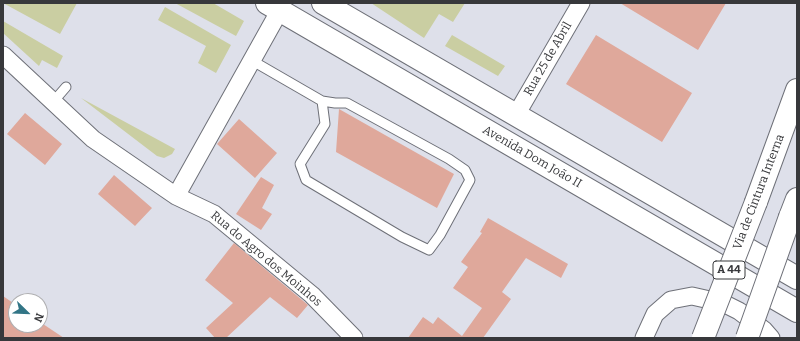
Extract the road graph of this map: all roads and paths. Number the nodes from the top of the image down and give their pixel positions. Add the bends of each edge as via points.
1 (323, 3) edge
2 (581, 3) edge
3 (273, 7) edge
4 (3, 55) edge
5 (251, 60) junction
6 (66, 86) dead end
7 (797, 90) edge
8 (322, 101) junction
9 (53, 102) junction
10 (516, 115) junction
11 (176, 196) junction
12 (794, 208) edge
13 (797, 278) edge
14 (797, 311) edge
15 (354, 338) edge
16 (644, 338) edge
17 (703, 338) edge
18 (747, 338) edge
19 (771, 338) edge

1 - 10 main road
2 - 10 street, Rua 25 de Abril
3 - 5 street
3 - 14 main road, Avenida Dom João II
4 - 9 street, Rua do Agro dos Moinhos
5 - 8 lane
5 - 11 street
6 - 9 lane
7 - 17 main road, Via de Cintura Interna / A 44, bridge
8 - 8 lane via 347,103 465,170 470,180 429,250 402,237 306,180 300,164 325,124
9 - 11 street, Rua do Agro dos Moinhos via 93,139
10 - 13 main road
11 - 15 street, Rua do Agro dos Moinhos via 214,214 312,295
12 - 18 main road, bridge
16 - 19 street via 655,314 671,300 692,296 723,303 739,311

